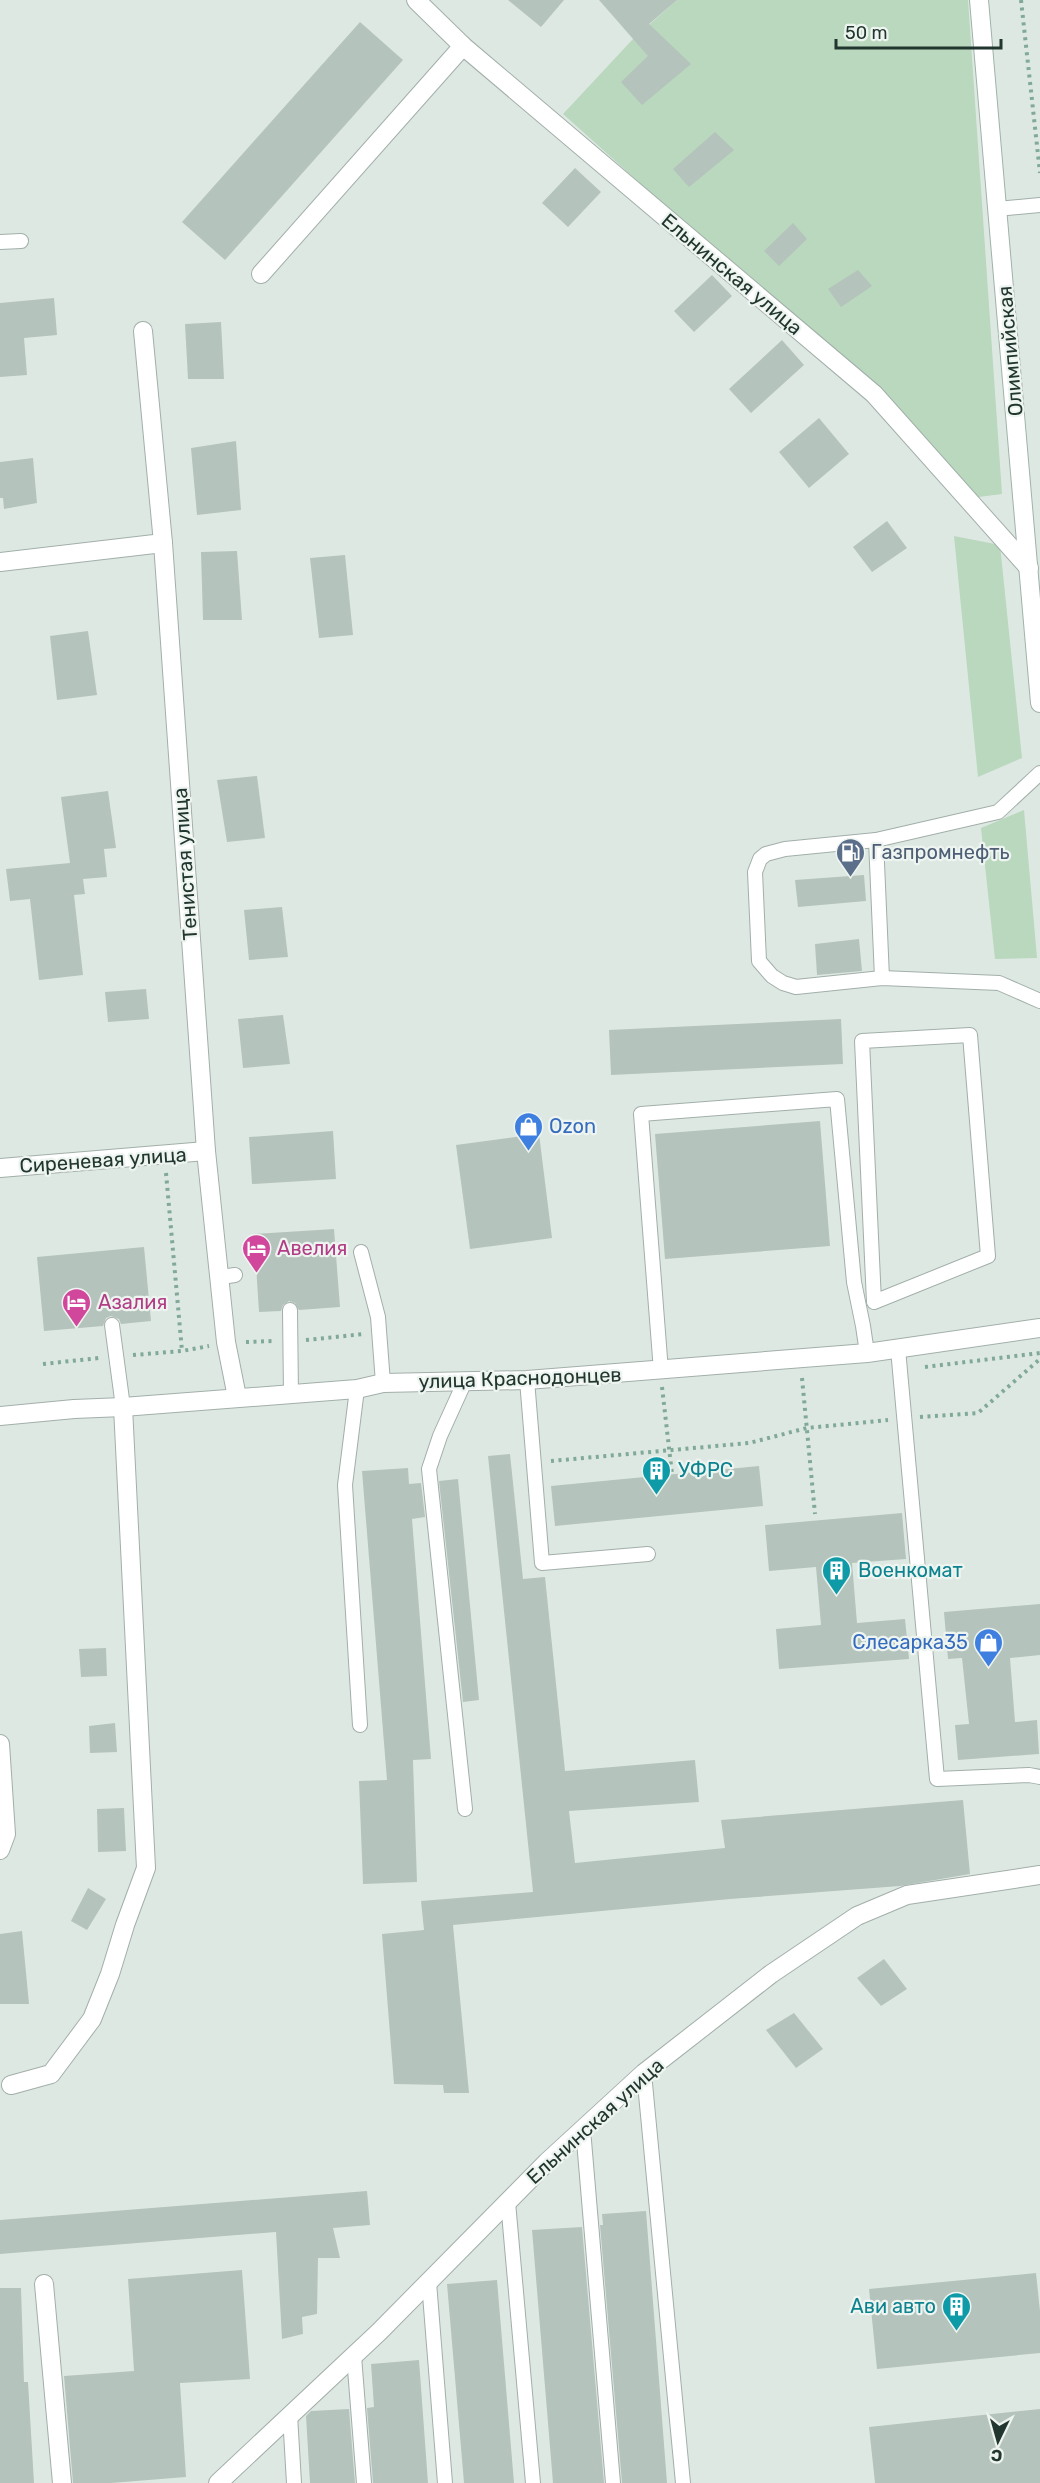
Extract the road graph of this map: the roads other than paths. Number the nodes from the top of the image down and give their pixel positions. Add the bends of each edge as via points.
1 (416, 0) edge
2 (979, 0) edge
3 (463, 46) junction
4 (1040, 205) edge
5 (997, 209) junction
6 (21, 241) dead end
7 (0, 242) edge
8 (261, 274) dead end
9 (143, 331) dead end
10 (163, 543) junction
11 (0, 562) edge
12 (1029, 568) junction
13 (1037, 617) edge
14 (1040, 703) edge
15 (1040, 773) edge
16 (876, 840) junction
17 (882, 978) junction
18 (1040, 1001) edge
19 (206, 1152) junction
20 (0, 1168) edge
21 (361, 1252) dead end
22 (874, 1302) joint
23 (290, 1310) dead end
24 (112, 1325) dead end
25 (1040, 1328) edge
26 (898, 1349) junction
27 (867, 1353) junction
28 (661, 1371) junction
29 (527, 1380) junction
30 (465, 1381) junction
31 (383, 1383) junction
32 (357, 1389) junction
33 (291, 1394) junction
34 (237, 1397) junction
35 (123, 1407) junction
36 (0, 1416) edge
37 (648, 1554) dead end
38 (360, 1725) dead end
39 (0, 1744) edge
40 (1040, 1777) edge
41 (465, 1809) dead end
42 (0, 1850) edge
43 (1040, 1875) edge
44 (644, 2073) junction
45 (11, 2085) dead end
46 (584, 2129) junction
47 (508, 2202) junction
48 (429, 2282) junction
49 (44, 2284) dead end
50 (354, 2356) junction
51 (290, 2415) junction
52 (62, 2483) edge
53 (218, 2483) edge
54 (294, 2483) edge
55 (364, 2483) edge
56 (445, 2483) edge
57 (533, 2483) edge
58 (613, 2483) edge
59 (683, 2483) edge

1 - 3 street, Ельнинская улица
2 - 5 street, Олимпийская
3 - 8 street
3 - 12 street, Ельнинская улица via 874,394
4 - 5 lane
5 - 12 street, Олимпийская
6 - 7 lane
9 - 10 street, Тенистая улица
10 - 11 street
10 - 19 street, Тенистая улица
12 - 13 street, Олимпийская
13 - 14 street, Олимпийская
15 - 16 lane via 998,812
16 - 17 lane
16 - 17 lane via 766,854 755,872 759,961 772,976 796,987
17 - 18 lane via 999,983
19 - 20 street, Сиреневая улица
19 - 34 street, Тенистая улица via 228,1276 226,1342
21 - 31 lane via 378,1317
22 - 22 lane via 988,1256 970,1035 862,1041
23 - 33 lane
24 - 35 lane
25 - 26 street, улица Краснодонцев
26 - 27 street, улица Краснодонцев
26 - 40 lane via 937,1779
27 - 28 street, улица Краснодонцев
27 - 28 lane via 854,1282 837,1100 641,1114
28 - 29 street, улица Краснодонцев
29 - 30 street, улица Краснодонцев
29 - 37 lane via 542,1563
30 - 31 street, улица Краснодонцев
30 - 41 lane via 429,1469
31 - 32 street, улица Краснодонцев
32 - 33 street, улица Краснодонцев
32 - 38 lane via 345,1485
33 - 34 street, улица Краснодонцев
34 - 35 street, улица Краснодонцев
35 - 36 street, улица Краснодонцев
35 - 45 street via 146,1868 92,2019 51,2074
39 - 42 street via 6,1834
43 - 44 street, Ельнинская улица via 907,1895 857,1916 770,1971
44 - 46 street, Ельнинская улица
44 - 59 lane
46 - 47 street, Ельнинская улица
46 - 58 lane
47 - 48 street, Ельнинская улица
47 - 57 lane
48 - 50 street, Ельнинская улица
48 - 56 lane
49 - 52 street
50 - 51 street, Ельнинская улица
50 - 55 lane
51 - 53 street, Ельнинская улица
51 - 54 lane

